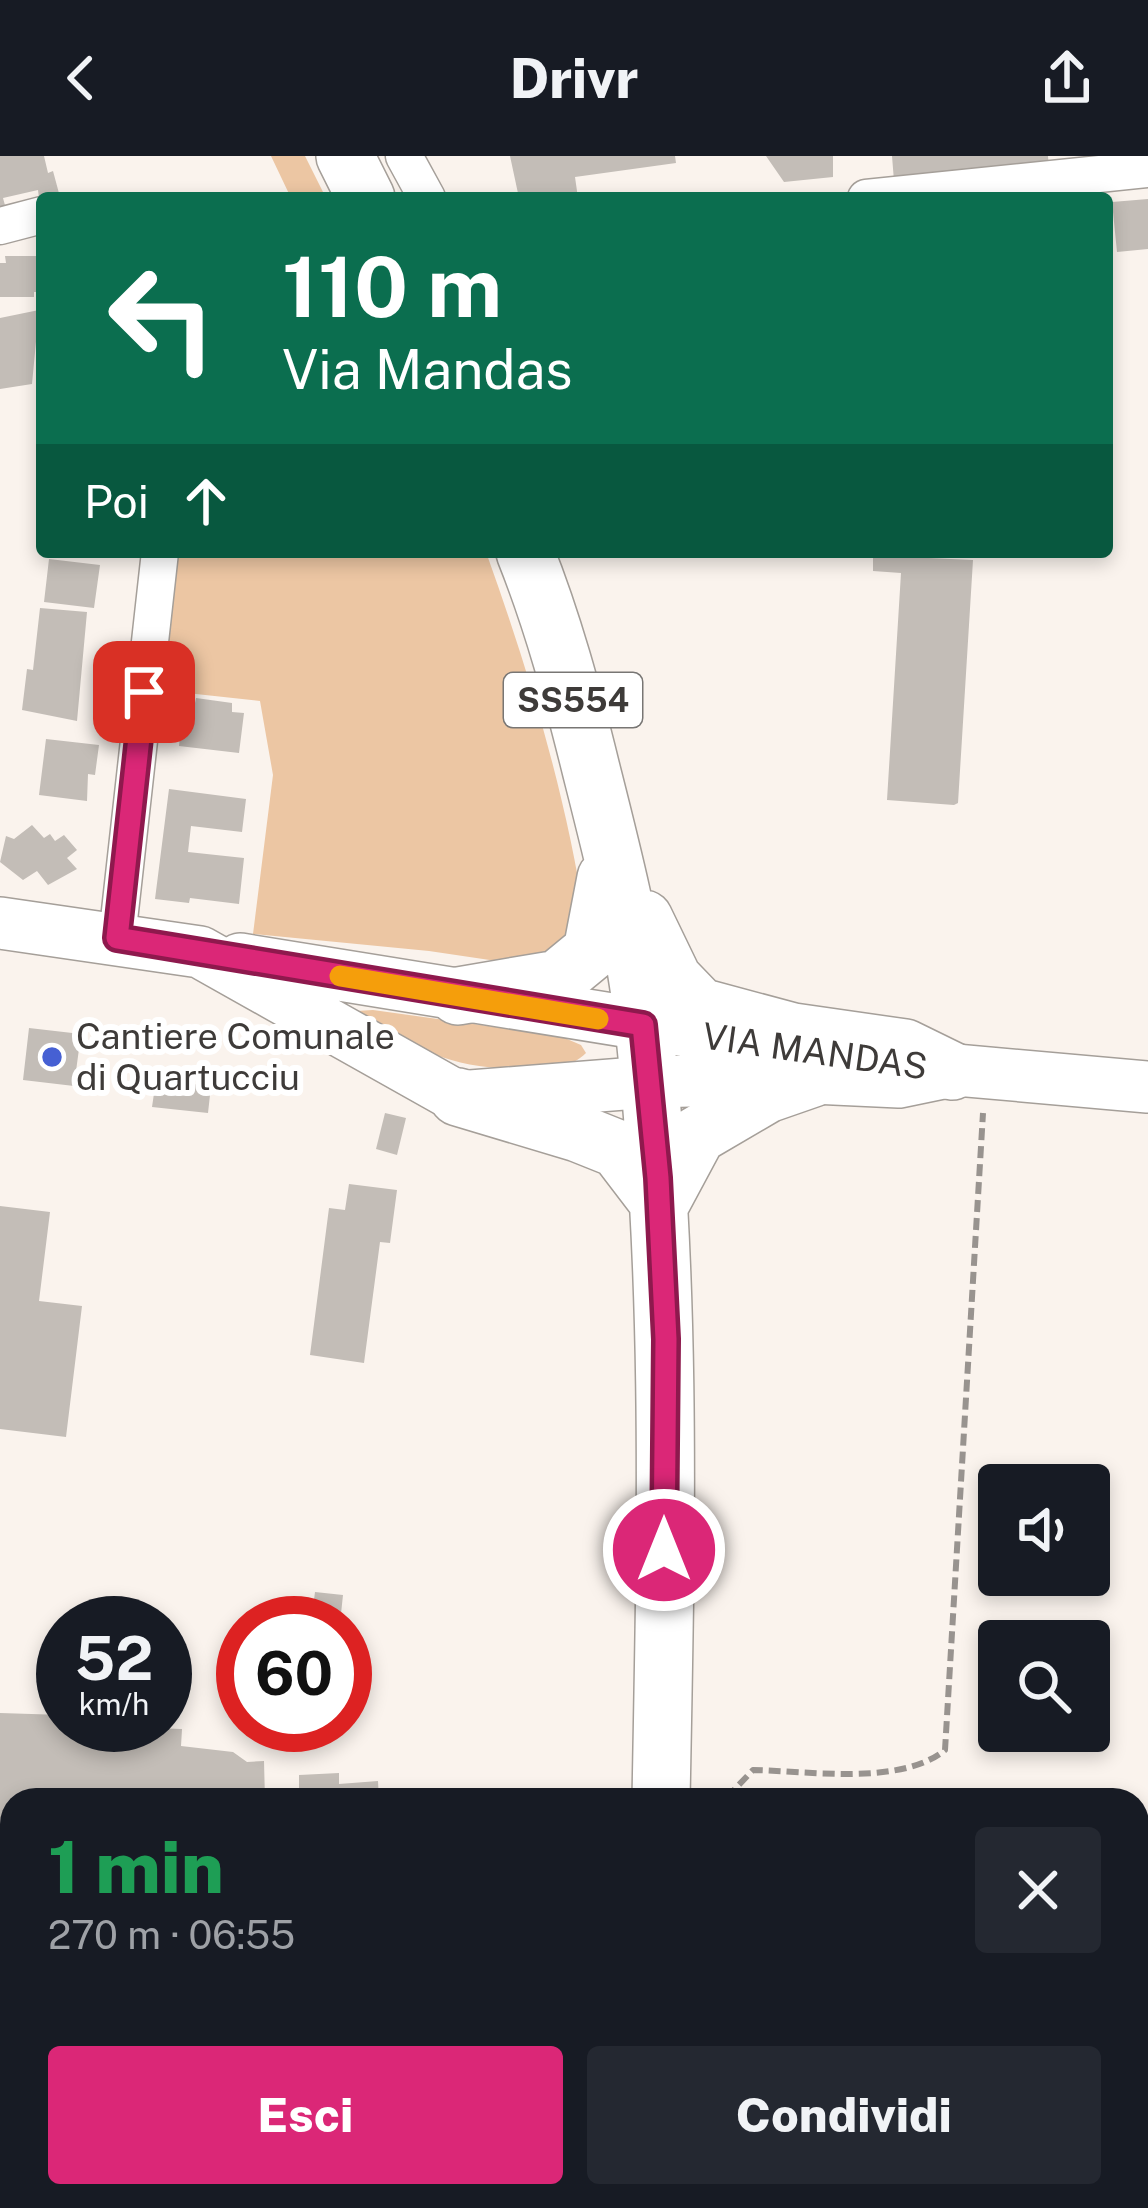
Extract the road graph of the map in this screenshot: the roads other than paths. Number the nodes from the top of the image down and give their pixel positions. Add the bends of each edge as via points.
1 (345, 156) edge
2 (404, 156) edge
3 (1148, 170) edge
4 (363, 192) edge
5 (424, 192) edge
6 (926, 192) edge
7 (36, 217) edge
8 (0, 226) edge
9 (159, 558) edge
10 (527, 558) edge
11 (611, 850) junction
12 (0, 923) edge
13 (117, 938) junction
14 (200, 952) junction
15 (458, 996) junction
16 (643, 1025) junction
17 (969, 1072) junction
18 (813, 1078) junction
19 (649, 1082) junction
20 (1148, 1087) edge
21 (458, 1097) junction
22 (660, 1204) junction
23 (661, 1788) edge

1 - 4 main road
2 - 5 street
3 - 6 street
7 - 8 street
9 - 13 street
10 - 11 main road, SS554
11 - 15 main road via 592,951 558,980
11 - 16 main road, SS554
11 - 17 main road via 673,980 700,1007 793,1032 904,1048
12 - 13 street
13 - 14 street, VIA MANDAS
14 - 15 street, VIA MANDAS
14 - 21 street
15 - 16 street, VIA MANDAS
16 - 17 street, VIA MANDAS
16 - 19 main road, SS554
17 - 18 street via 898,1082
17 - 20 street, VIA MANDAS
18 - 19 street
18 - 22 main road via 697,1135
19 - 21 street
19 - 22 main road, SS554
21 - 22 main road via 619,1150
22 - 23 main road, SS554

